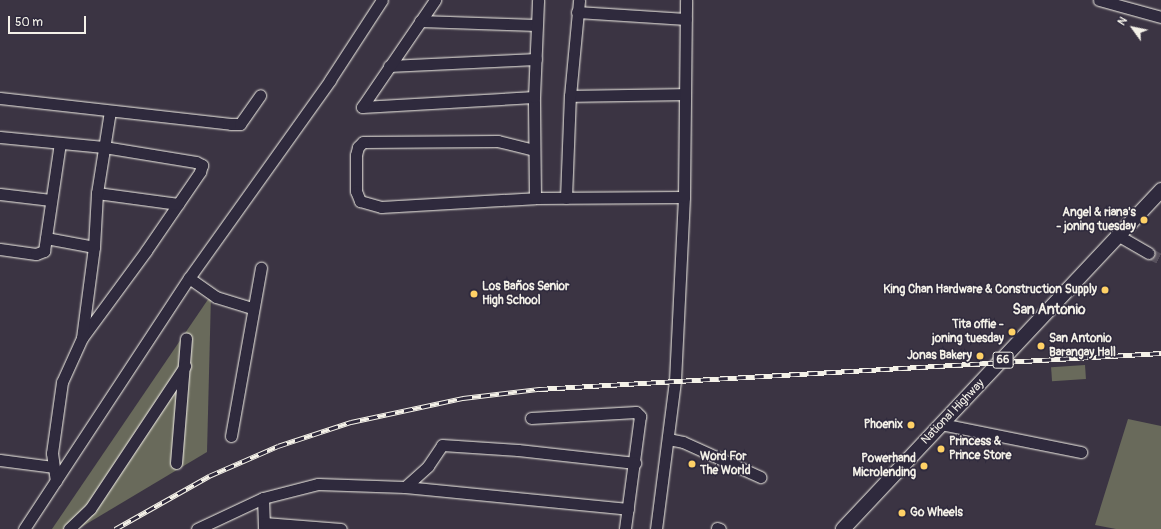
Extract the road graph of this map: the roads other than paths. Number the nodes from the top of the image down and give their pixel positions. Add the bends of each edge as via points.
1 (382, 0) edge
2 (435, 0) edge
3 (538, 0) edge
4 (578, 0) edge
5 (686, 0) edge
6 (1099, 0) edge
7 (577, 12) junction
8 (1161, 17) edge
9 (686, 19) junction
10 (420, 21) junction
11 (536, 25) junction
12 (536, 59) junction
13 (389, 66) junction
14 (685, 94) junction
15 (260, 95) dead end
16 (570, 96) junction
17 (534, 97) junction
18 (0, 98) edge
19 (110, 111) junction
20 (0, 137) edge
21 (60, 143) junction
22 (104, 147) junction
23 (534, 150) junction
24 (1161, 190) edge
25 (97, 193) junction
26 (0, 194) edge
27 (684, 197) junction
28 (535, 198) junction
29 (566, 198) junction
30 (51, 200) junction
31 (178, 204) junction
32 (1119, 236) junction
33 (46, 238) junction
34 (94, 247) junction
35 (0, 249) edge
36 (1149, 253) tunnel mouth
37 (261, 268) dead end
38 (189, 278) junction
39 (253, 308) junction
40 (82, 338) junction
41 (186, 338) dead end
42 (185, 366) junction
43 (531, 418) dead end
44 (941, 424) junction
45 (231, 436) dead end
46 (668, 439) junction
47 (1081, 452) dead end
48 (0, 460) edge
49 (176, 463) dead end
50 (635, 463) junction
51 (53, 467) junction
52 (760, 476) dead end
53 (56, 481) junction
54 (405, 487) junction
55 (263, 498) junction
56 (628, 509) junction
57 (217, 523) edge
58 (264, 526) edge
59 (29, 527) edge
60 (69, 529) edge
61 (197, 529) edge
62 (341, 529) edge
63 (625, 529) edge
64 (656, 529) edge
65 (843, 529) edge

1 - 38 street via 316,99
2 - 10 street
3 - 11 street
4 - 7 street
5 - 9 street
6 - 8 street
7 - 9 street
7 - 16 street
9 - 14 street
10 - 11 street
10 - 13 street
11 - 12 street
12 - 13 street
12 - 17 street
13 - 17 street via 362,107
14 - 16 street
14 - 27 street
15 - 19 street via 240,124
16 - 29 street
17 - 23 street
18 - 19 street
19 - 22 street
20 - 21 street
21 - 22 street
21 - 30 street
22 - 25 street
22 - 31 street via 202,165
23 - 28 street
23 - 28 street via 498,141 363,142 358,147 354,174 360,201 381,207
24 - 32 main road, National Highway / 66
25 - 31 street
25 - 34 street
26 - 30 street
27 - 29 street
27 - 46 street via 675,381
28 - 29 street
30 - 33 street
31 - 40 street
32 - 36 street
32 - 44 main road, National Highway / 66
33 - 34 street
33 - 35 street via 44,251 36,254
34 - 40 street
37 - 39 street
38 - 39 street via 216,297
38 - 53 street
39 - 45 street
40 - 51 street via 62,382 52,453
41 - 42 street
42 - 49 street
42 - 60 street via 90,509
43 - 50 street via 636,412 640,416
44 - 47 street
44 - 65 main road, National Highway / 66
46 - 52 street via 682,442
46 - 64 street
48 - 51 street
50 - 54 street via 518,450 442,445 428,466
50 - 56 street
51 - 53 street
53 - 59 street
54 - 55 street via 318,484
54 - 56 street
55 - 57 street
55 - 58 street
56 - 63 street
57 - 61 street
58 - 62 street

